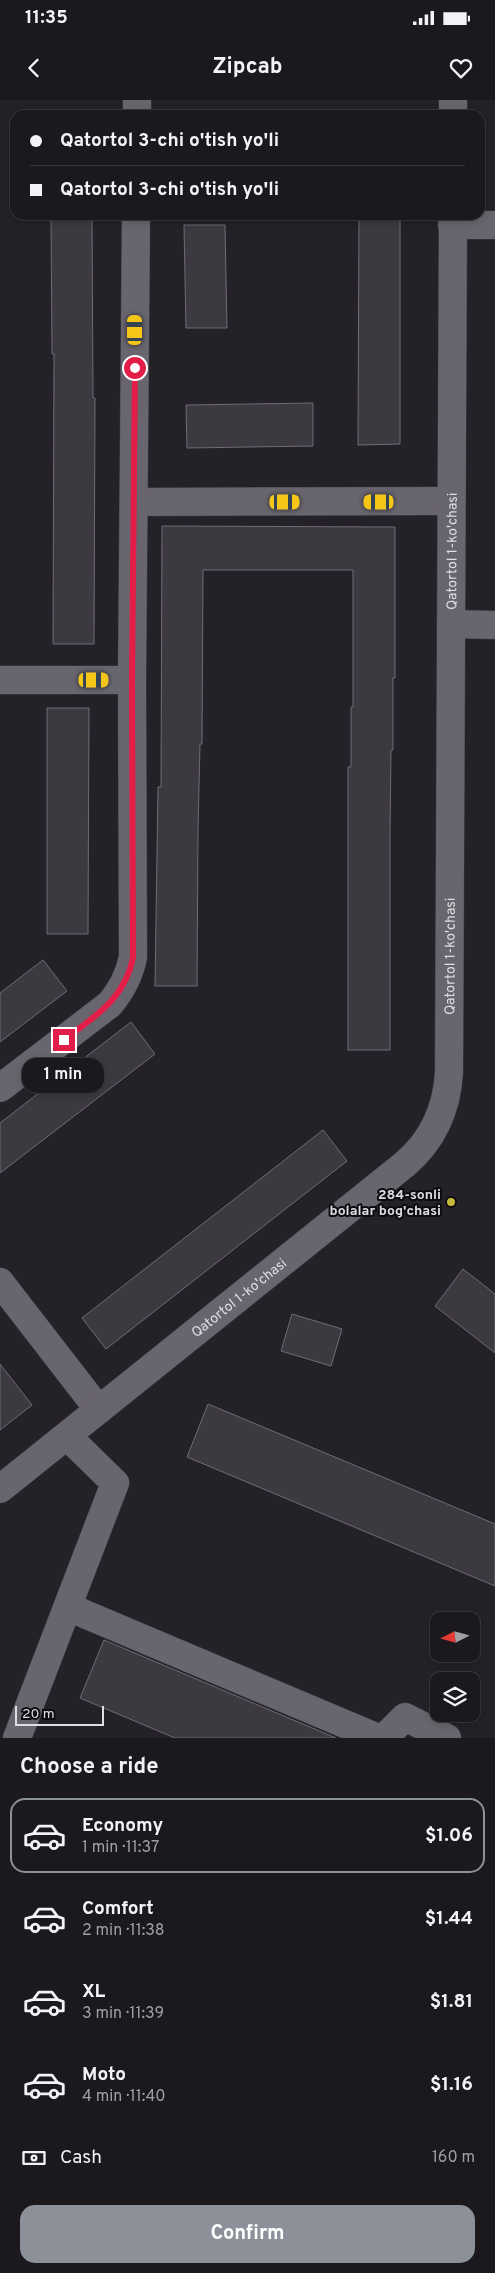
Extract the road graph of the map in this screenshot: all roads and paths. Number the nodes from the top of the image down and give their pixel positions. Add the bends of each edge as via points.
1 (136, 220) edge
2 (452, 220) edge
3 (495, 225) edge
4 (451, 501) junction
5 (134, 502) junction
6 (451, 624) junction
7 (495, 625) edge
8 (0, 680) edge
9 (132, 680) junction
10 (0, 1088) edge
11 (0, 1282) edge
12 (99, 1410) junction
13 (67, 1436) junction
14 (0, 1489) edge
15 (68, 1607) junction
16 (17, 1738) edge
17 (378, 1738) edge
18 (384, 1738) edge
19 (447, 1738) edge

1 - 5 street
2 - 3 street
2 - 4 street, Qatortol 1-ko'chasi
4 - 5 street
4 - 6 street, Qatortol 1-ko'chasi
5 - 9 street
6 - 7 street
6 - 12 street, Qatortol 1-ko'chasi via 450,1072 436,1126 423,1146 405,1164
8 - 9 street
9 - 10 street via 133,958 129,973 121,991 110,1004
11 - 12 street
12 - 13 street, Qatortol 1-ko'chasi
13 - 14 street, Qatortol 1-ko'chasi
13 - 15 street via 116,1483
15 - 16 street
15 - 17 street
18 - 19 street via 405,1716

